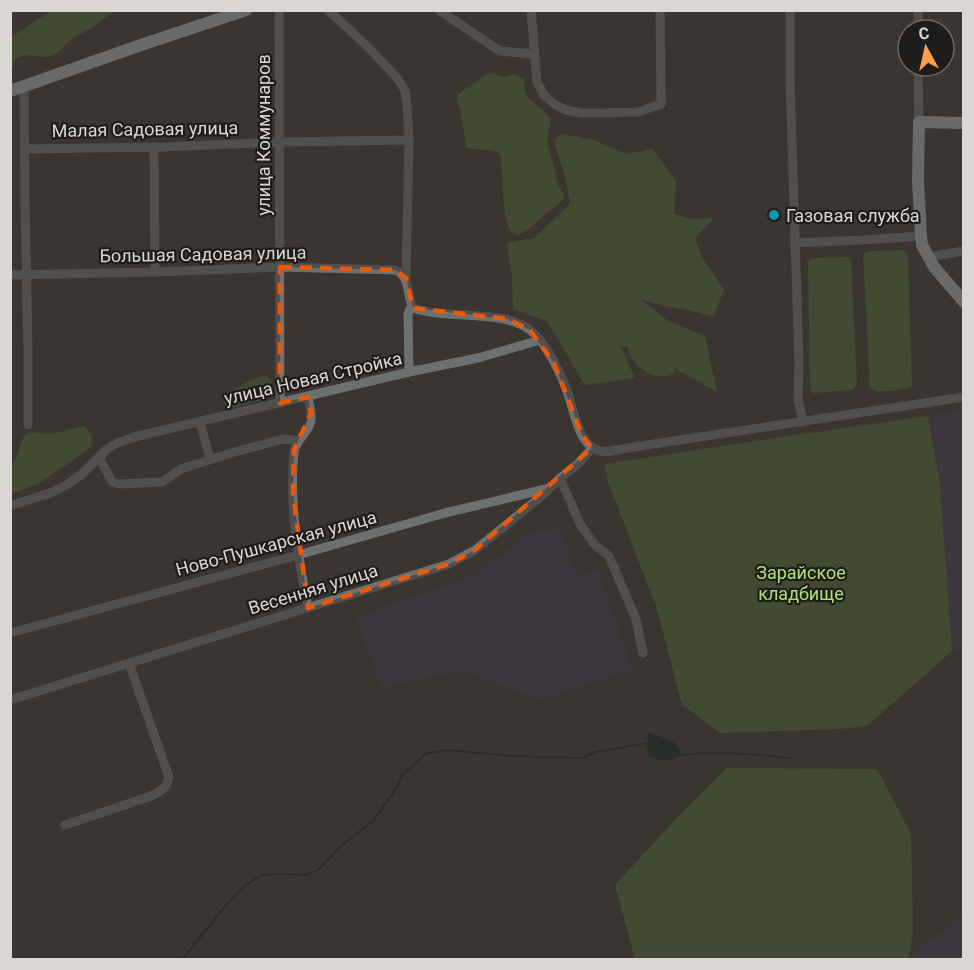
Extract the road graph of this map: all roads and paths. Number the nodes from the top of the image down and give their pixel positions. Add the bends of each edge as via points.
1 (246, 10) edge
2 (279, 10) edge
3 (327, 10) edge
4 (439, 10) edge
5 (531, 10) edge
6 (660, 10) edge
7 (790, 10) edge
8 (534, 54) junction
9 (918, 78) edge
10 (24, 87) junction
11 (10, 91) edge
12 (919, 122) junction
13 (963, 123) edge
14 (409, 140) junction
15 (279, 142) junction
16 (154, 147) junction
17 (25, 149) junction
18 (921, 236) junction
19 (795, 243) junction
20 (963, 251) edge
21 (928, 257) junction
22 (280, 267) junction
23 (155, 272) junction
24 (27, 274) junction
25 (10, 275) edge
26 (406, 278) junction
27 (963, 302) edge
28 (413, 308) junction
29 (540, 340) junction
30 (409, 372) junction
31 (308, 397) junction
32 (963, 397) edge
33 (279, 403) junction
34 (803, 421) junction
35 (200, 422) junction
36 (28, 425) dead end
37 (297, 443) junction
38 (592, 448) junction
39 (99, 457) junction
40 (210, 459) junction
41 (560, 478) junction
42 (550, 488) junction
43 (10, 506) edge
44 (298, 555) junction
45 (308, 608) junction
46 (10, 633) edge
47 (643, 653) dead end
48 (129, 663) junction
49 (10, 700) edge
50 (65, 825) dead end

1 - 10 main road
2 - 15 street, улица Коммунаров
3 - 14 street via 397,78 405,91
4 - 8 street via 500,51
5 - 8 street
6 - 8 street via 661,104 638,112 566,110 554,104 537,82
7 - 19 street
9 - 12 street
10 - 11 main road
10 - 17 street
12 - 13 main road
12 - 18 main road
14 - 15 street, Малая Садовая улица
14 - 26 street
15 - 16 street, Малая Садовая улица
15 - 22 street, улица Коммунаров
16 - 17 street, Малая Садовая улица
16 - 23 street
17 - 24 street
18 - 19 street
18 - 21 main road
19 - 34 street via 798,400
20 - 21 street
21 - 27 main road
22 - 23 street, Большая Садовая улица
22 - 26 street, Большая Садовая улица via 395,270
22 - 33 street, улица Коммунаров
23 - 24 street, Большая Садовая улица
24 - 25 street, Большая Садовая улица
24 - 36 street
26 - 28 street
28 - 29 street via 429,313 508,319
28 - 30 street via 408,314
29 - 30 street, улица Новая Стройка
29 - 38 street via 555,363 582,435
30 - 31 street, улица Новая Стройка
31 - 33 street, улица Новая Стройка
31 - 37 street via 311,422
32 - 34 street
33 - 35 street, улица Новая Стройка
34 - 38 street via 607,451
35 - 39 street, улица Новая Стройка via 134,437 117,443
35 - 40 street
37 - 40 street via 284,439
37 - 44 street via 293,493
38 - 41 street, Весенняя улица
39 - 40 street via 112,482 118,484 162,482 181,469
39 - 43 street, улица Новая Стройка via 68,484
41 - 42 street, Весенняя улица
41 - 47 street via 580,524 609,556 636,619
42 - 44 street, Ново-Пушкарская улица
42 - 45 street, Весенняя улица via 460,559
44 - 45 street
44 - 46 street, Ново-Пушкарская улица
45 - 48 street, Весенняя улица
48 - 49 street, Весенняя улица
48 - 50 street via 168,782 160,792

